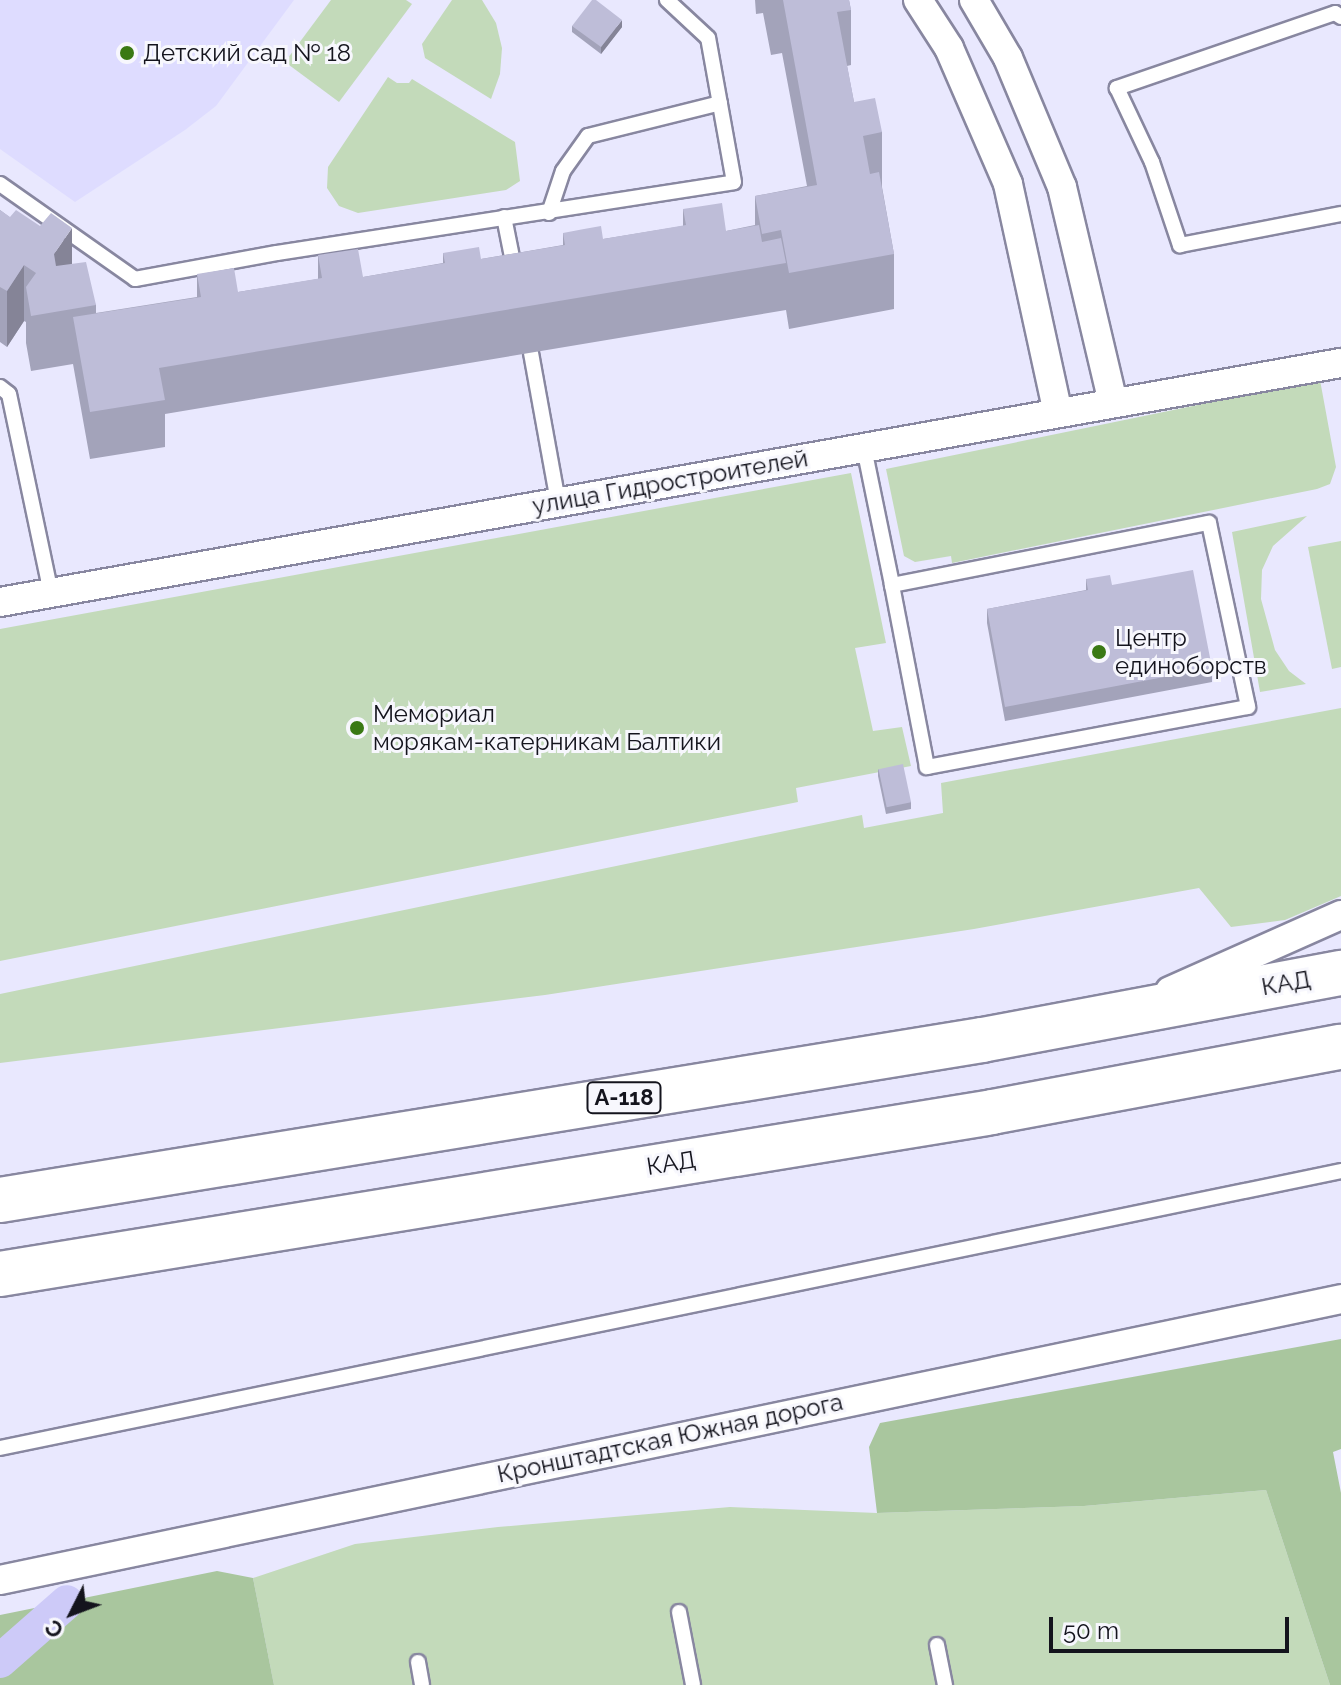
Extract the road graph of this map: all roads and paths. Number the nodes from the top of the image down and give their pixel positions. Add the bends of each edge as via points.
1 (667, 0) edge
2 (918, 0) edge
3 (974, 0) edge
4 (1341, 17) edge
5 (720, 103) junction
6 (0, 184) edge
7 (549, 213) junction
8 (1341, 214) edge
9 (504, 217) junction
10 (518, 286) edge
11 (531, 353) edge
12 (1341, 363) edge
13 (0, 387) edge
14 (1113, 402) junction
15 (1058, 413) junction
16 (864, 448) junction
17 (558, 502) junction
18 (892, 585) junction
19 (51, 593) junction
20 (0, 602) edge
21 (1341, 915) edge
22 (1341, 973) edge
23 (1119, 1013) junction
24 (1341, 1047) edge
25 (1341, 1171) edge
26 (0, 1200) edge
27 (0, 1274) edge
28 (1341, 1299) edge
29 (0, 1448) edge
30 (0, 1580) edge
31 (679, 1612) dead end
32 (937, 1645) dead end
33 (418, 1662) dead end
34 (422, 1685) edge
35 (693, 1685) edge
36 (945, 1685) edge

1 - 5 lane via 708,38
2 - 15 street via 949,48 1008,184
3 - 14 street via 1008,58 1062,187
4 - 8 lane via 1335,13 1117,88 1152,162 1180,245
5 - 7 lane via 588,136 563,171
5 - 7 lane via 734,182
6 - 9 lane via 135,279
7 - 9 lane
9 - 10 lane
11 - 17 lane
12 - 14 street, улица Гидростроителей
13 - 19 lane via 9,394
14 - 15 street, улица Гидростроителей
15 - 16 street, улица Гидростроителей
16 - 17 street, улица Гидростроителей
16 - 18 lane
17 - 19 street, улица Гидростроителей
18 - 18 lane via 1209,523 1248,707 927,767
19 - 20 street, улица Гидростроителей
21 - 23 street
22 - 23 highway, КАД / А-118
23 - 26 highway, КАД / А-118
24 - 27 highway, КАД via 992,1112
25 - 29 lane
28 - 30 street, Кронштадтская Южная дорога
31 - 35 lane
32 - 36 lane
33 - 34 lane

